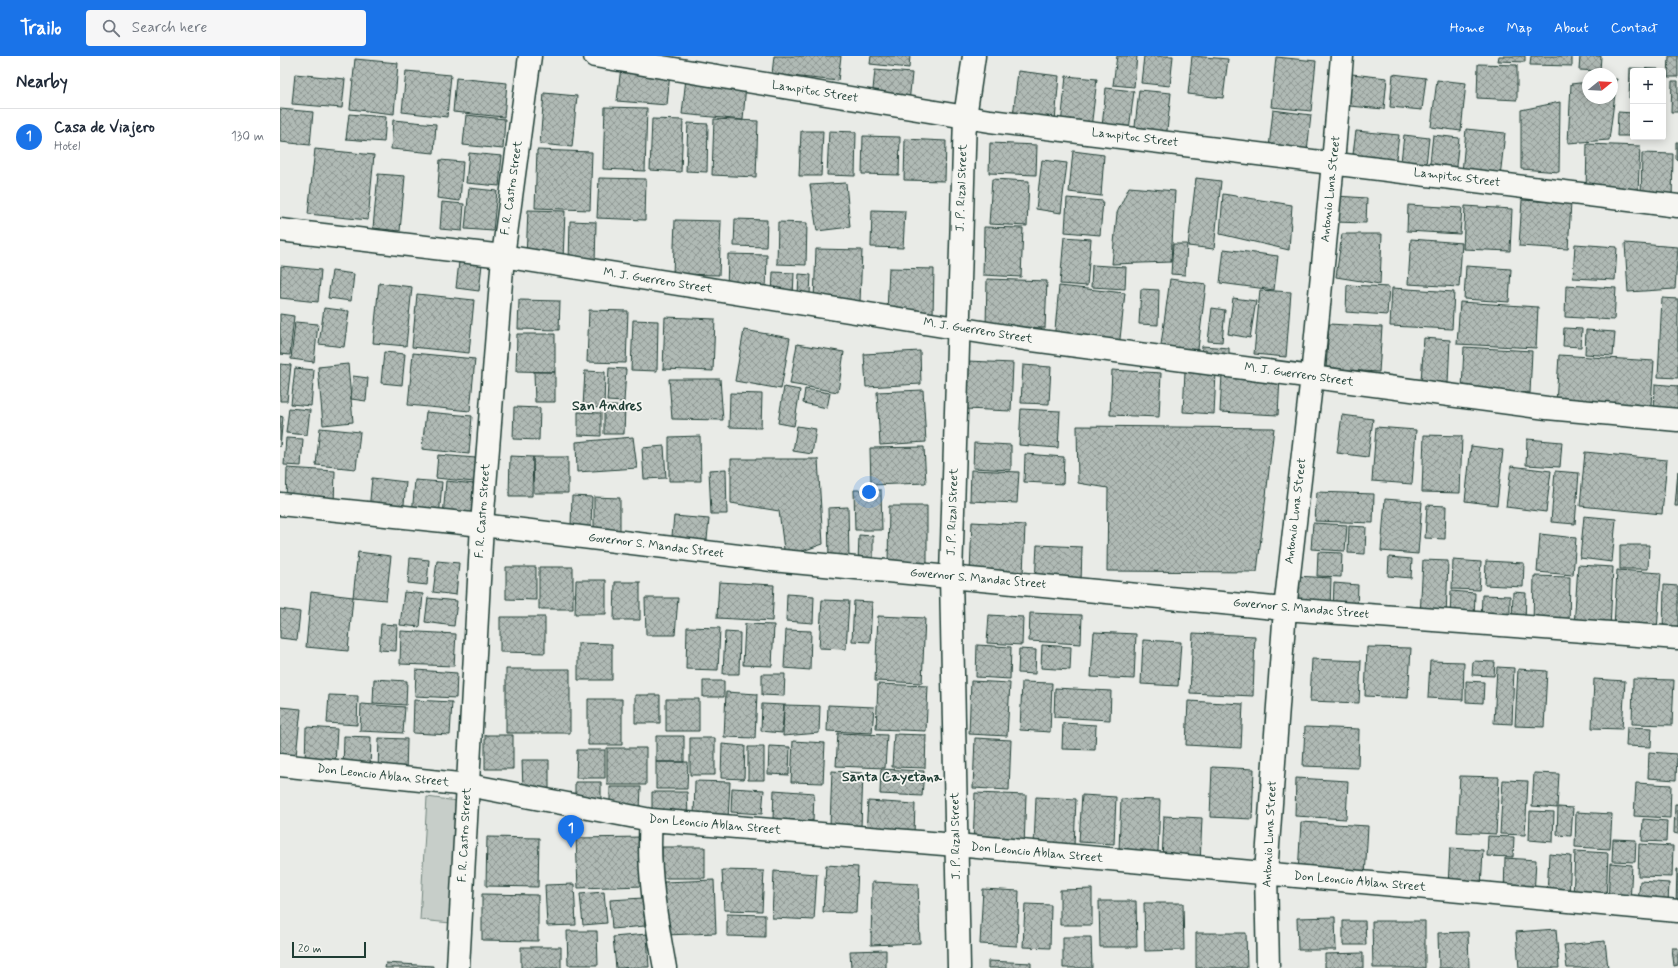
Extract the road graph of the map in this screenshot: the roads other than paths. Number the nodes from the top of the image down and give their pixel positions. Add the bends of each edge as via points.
1 (530, 56) edge
2 (595, 56) edge
3 (974, 56) edge
4 (1342, 56) edge
5 (965, 117) junction
6 (1334, 163) junction
7 (1678, 206) edge
8 (280, 230) edge
9 (503, 256) junction
10 (958, 328) junction
11 (1312, 376) junction
12 (1678, 420) edge
13 (280, 504) edge
14 (482, 525) junction
15 (951, 576) junction
16 (1285, 609) junction
17 (1678, 638) edge
18 (280, 764) edge
19 (468, 785) junction
20 (650, 820) junction
21 (956, 845) junction
22 (1266, 873) junction
23 (1678, 911) edge
24 (458, 968) edge
25 (665, 968) edge
26 (959, 968) edge
27 (1268, 968) edge

1 - 9 street, F. R. Castro Street
2 - 5 street, Lampitoc Street
3 - 5 street, J. P. Rizal Street
4 - 6 street, Antonio Luna Street
5 - 6 street, Lampitoc Street
5 - 10 street, J. P. Rizal Street
6 - 7 street, Lampitoc Street
6 - 11 street, Antonio Luna Street
8 - 9 street, M. J. Guerrero Street
9 - 10 street, M. J. Guerrero Street
9 - 14 street, F. R. Castro Street
10 - 11 street, M. J. Guerrero Street
10 - 15 street, J. P. Rizal Street
11 - 12 street, M. J. Guerrero Street via 1547,408
11 - 16 street, Antonio Luna Street
13 - 14 street, Governor S. Mandac Street
14 - 15 street, Governor S. Mandac Street via 772,560
14 - 19 street, F. R. Castro Street
15 - 16 street, Governor S. Mandac Street
15 - 21 street, J. P. Rizal Street
16 - 17 street, Governor S. Mandac Street
16 - 22 street, Antonio Luna Street
18 - 19 street, Don Leoncio Ablan Street
19 - 20 street, Don Leoncio Ablan Street
19 - 24 street, F. R. Castro Street
20 - 21 street, Don Leoncio Ablan Street
20 - 25 street via 649,845 657,924
21 - 22 street, Don Leoncio Ablan Street
21 - 26 street, J. P. Rizal Street
22 - 23 street, Don Leoncio Ablan Street
22 - 27 street, Antonio Luna Street

